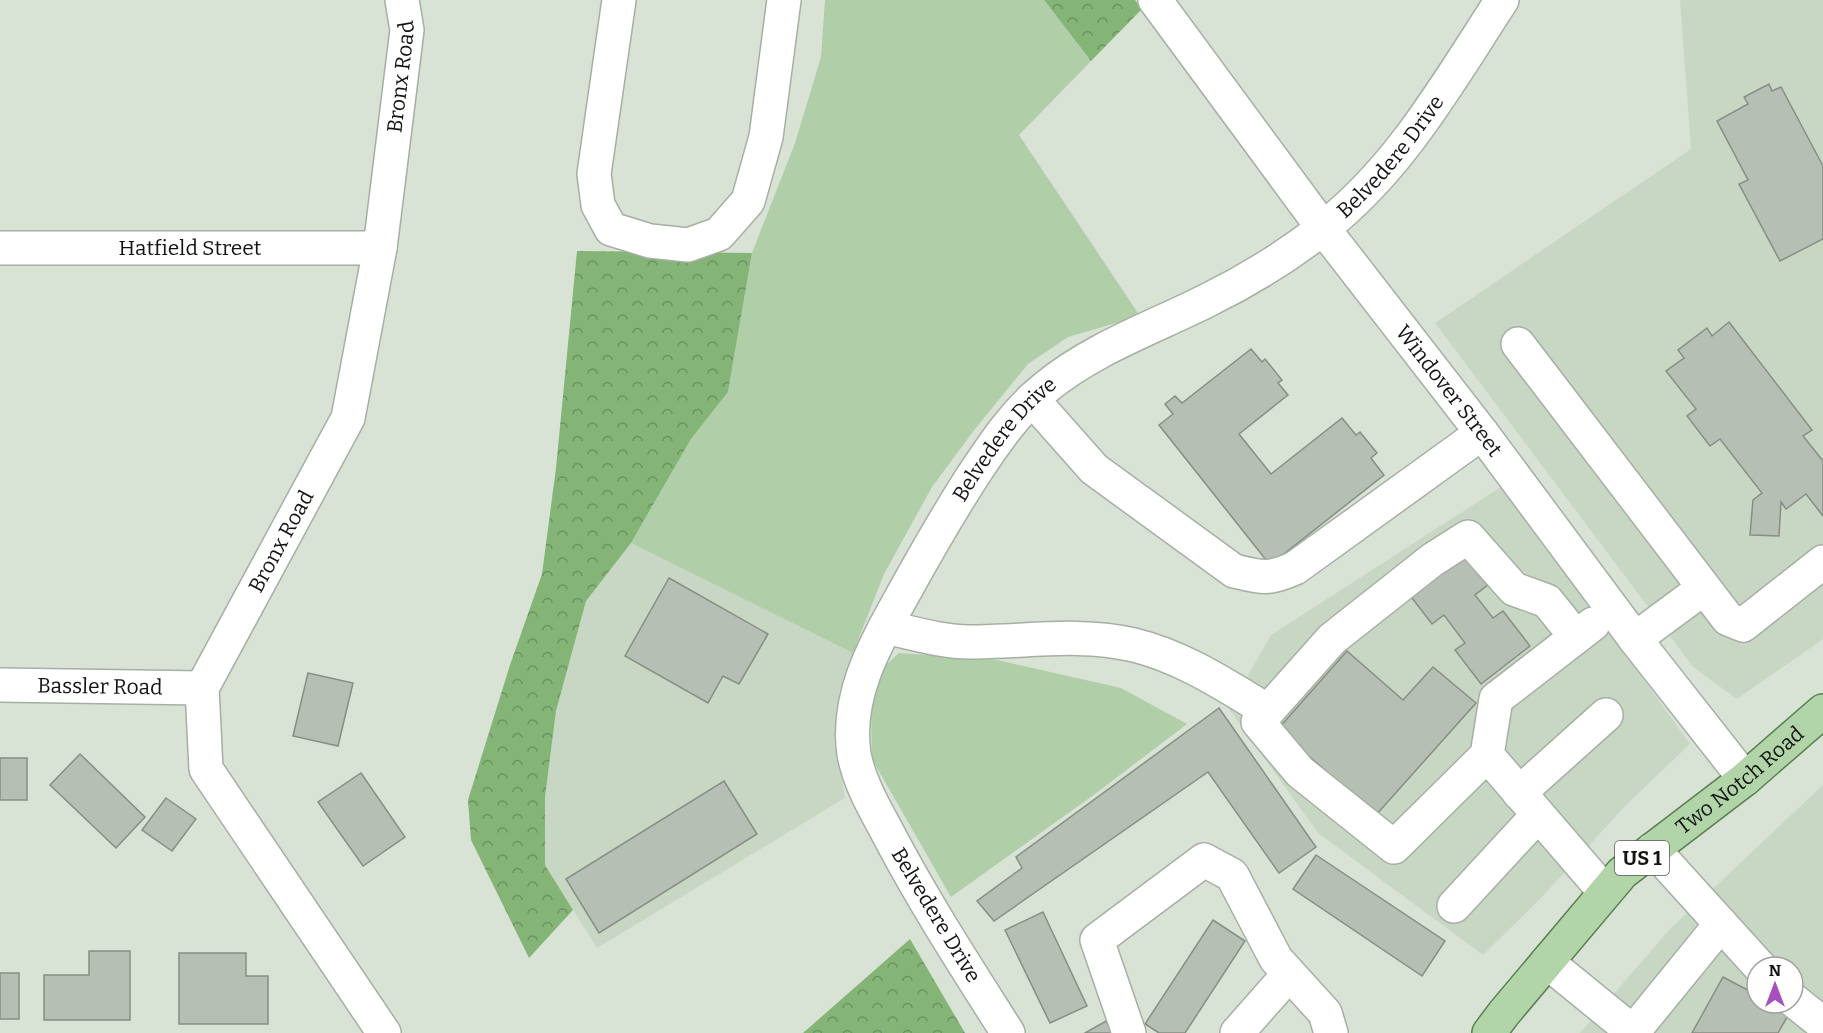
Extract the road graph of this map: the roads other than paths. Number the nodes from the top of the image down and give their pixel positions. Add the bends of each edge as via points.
1 (402, 0) edge
2 (619, 0) edge
3 (784, 0) edge
4 (1155, 0) edge
5 (1503, 0) edge
6 (1323, 228) junction
7 (0, 248) edge
8 (380, 248) junction
9 (1518, 344) dead end
10 (1032, 399) junction
11 (1482, 433) junction
12 (1823, 562) edge
13 (1704, 588) junction
14 (1612, 608) junction
15 (885, 627) junction
16 (1576, 637) junction
17 (1635, 639) junction
18 (0, 685) edge
19 (202, 688) junction
20 (1268, 711) junction
21 (1823, 711) edge
22 (1606, 715) dead end
23 (1487, 755) junction
24 (1745, 779) junction
25 (1529, 804) junction
26 (1653, 849) junction
27 (1605, 892) junction
28 (1454, 906) dead end
29 (1721, 924) junction
30 (1749, 955) edge
31 (1547, 962) junction
32 (1289, 974) junction
33 (1805, 1010) edge
34 (1823, 1024) edge
35 (384, 1033) edge
36 (1008, 1033) edge
37 (1129, 1033) edge
38 (1237, 1033) edge
39 (1331, 1033) edge
40 (1489, 1033) edge

1 - 8 street, Bronx Road via 407,30
2 - 3 street via 594,174 598,205 611,229 650,241 688,245 719,234 748,201 766,137
4 - 6 street, Windover Street
5 - 6 street, Belvedere Drive via 1393,160
6 - 10 street, Belvedere Drive via 1263,270 1081,363
6 - 11 street, Windover Street
7 - 8 street, Hatfield Street
8 - 19 street, Bronx Road via 348,418
9 - 13 street
10 - 11 street via 1094,470 1234,571 1257,577 1275,577 1295,567
10 - 15 street, Belvedere Drive via 999,436 955,504
11 - 14 street, Windover Street
12 - 13 street via 1743,625 1728,619
13 - 17 street
14 - 16 street
14 - 17 street, Windover Street
15 - 20 street via 958,641 1092,638 1134,645 1209,674
15 - 36 street, Belvedere Drive via 854,704 852,729 862,785 919,892
16 - 20 street via 1547,602 1514,589 1468,537 1432,560 1332,639
16 - 23 street via 1496,699
17 - 24 street, Windover Street
18 - 19 street, Bassler Road
19 - 35 street via 206,769
20 - 23 street via 1257,722 1300,772 1394,847
21 - 24 main road, Two Notch Road / US 1
22 - 25 street
23 - 25 street
24 - 26 main road, Two Notch Road / US 1
25 - 27 street
25 - 28 street
26 - 27 main road, Two Notch Road / US 1
26 - 29 street
27 - 31 main road, Two Notch Road / US 1
29 - 30 street
29 - 31 street via 1633,1032
31 - 40 main road, Two Notch Road / US 1
32 - 37 street via 1276,959 1232,875 1204,860 1097,940
32 - 38 street
32 - 39 street via 1325,1013
33 - 34 street

